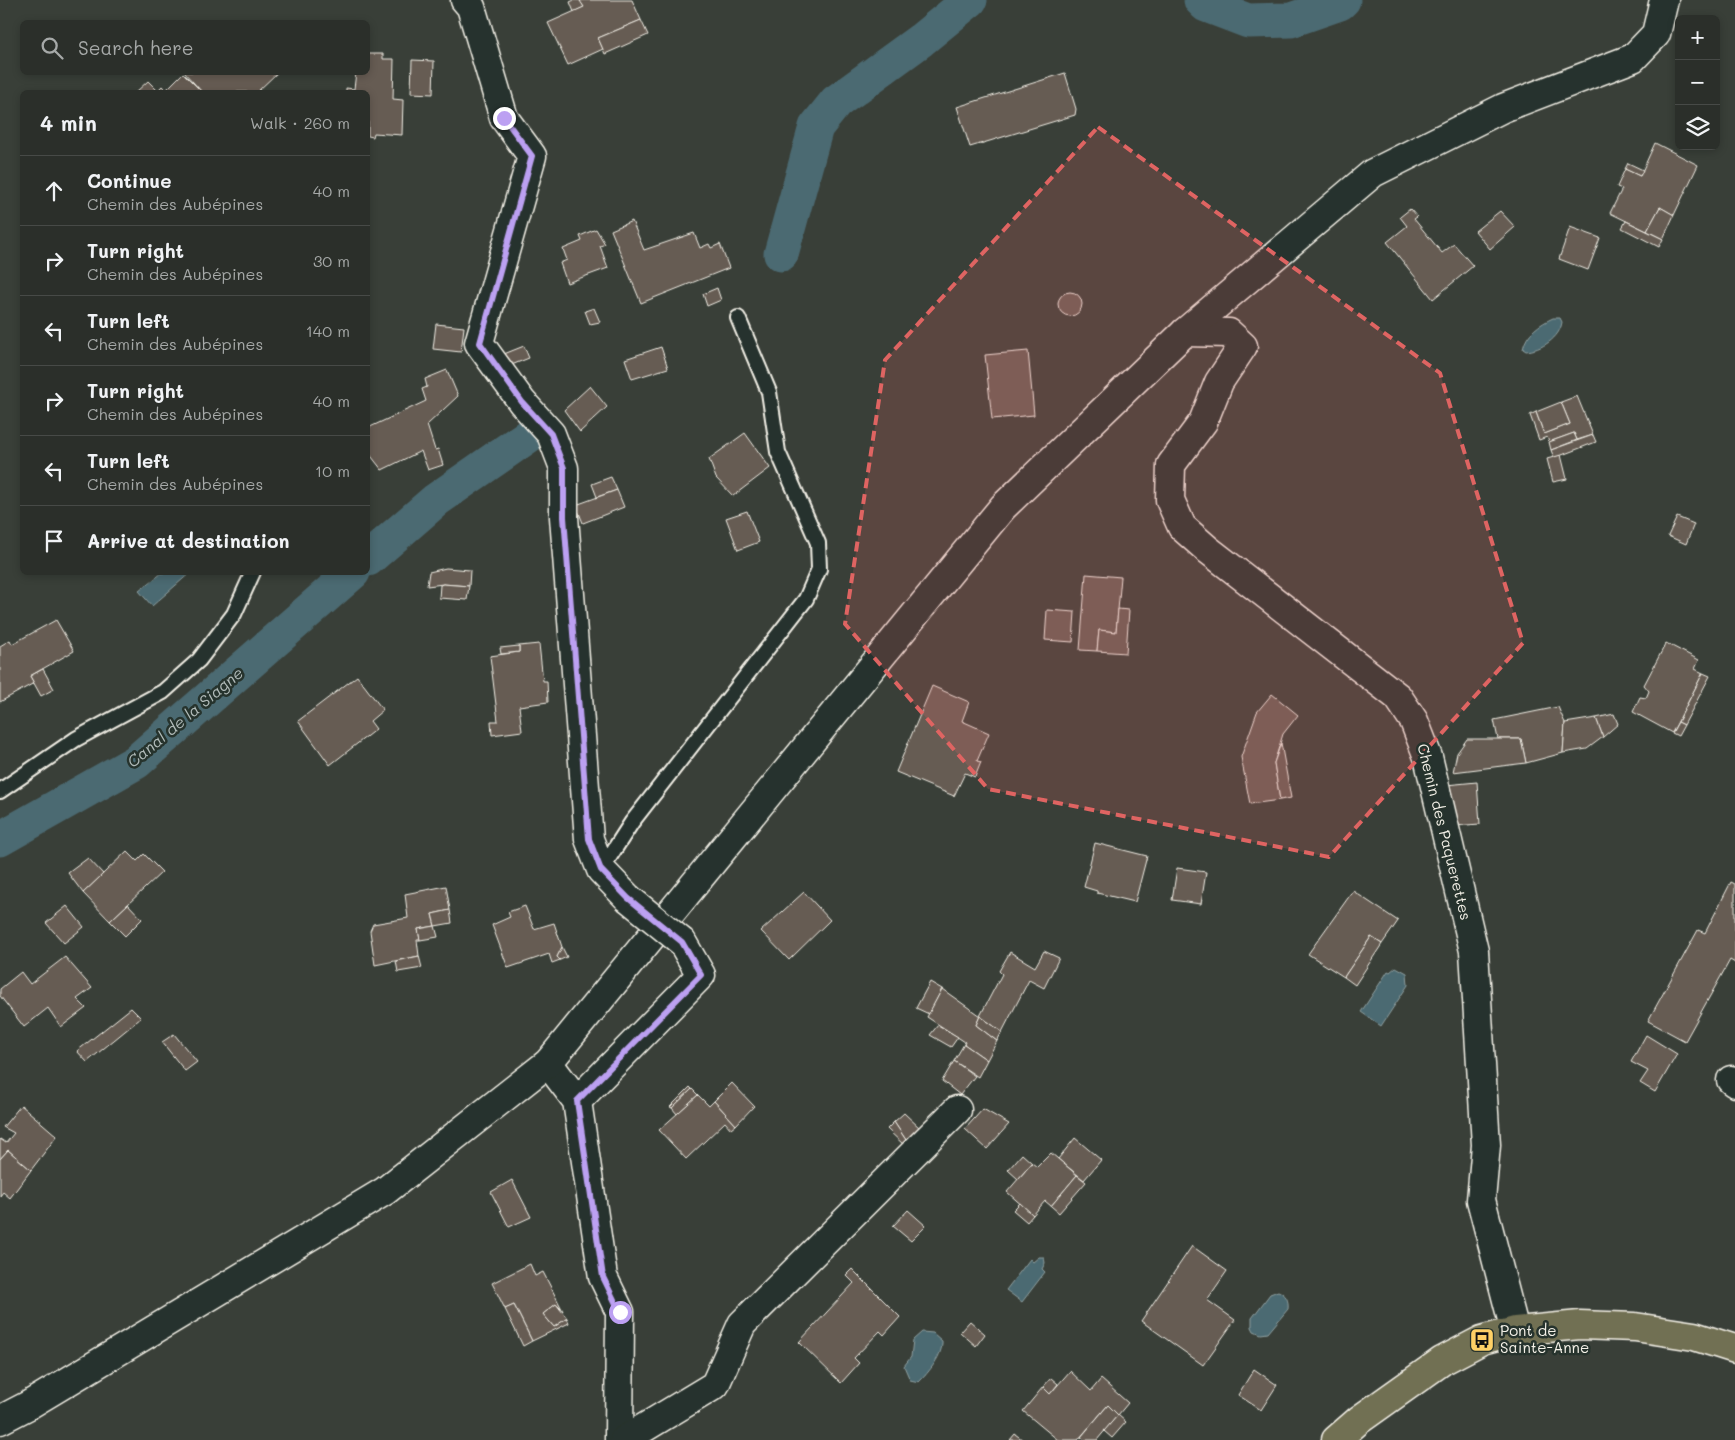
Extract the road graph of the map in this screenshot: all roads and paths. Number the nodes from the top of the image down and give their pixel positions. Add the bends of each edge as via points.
1 (465, 0) edge
2 (1664, 0) edge
3 (738, 318) dead end
4 (1185, 332) junction
5 (252, 575) edge
6 (0, 791) edge
7 (601, 870) junction
8 (548, 1063) junction
9 (577, 1101) junction
10 (957, 1110) dead end
11 (1515, 1331) junction
12 (1735, 1349) edge
13 (0, 1420) edge
14 (619, 1440) edge
15 (624, 1440) edge
16 (1336, 1440) edge

1 - 7 street via 471,7 504,118 532,156 480,343 522,402 551,434 564,468 564,517 589,839
2 - 4 street via 1656,34 1633,58 1503,108 1373,173
3 - 7 lane via 769,392 778,452 818,543 818,569 806,598 632,822
4 - 8 street via 1003,507
4 - 11 street, Chemin des Paquerettes via 1229,333 1244,346 1219,382 1203,422 1171,465 1170,500 1182,527 1398,697 1414,721 1428,757 1474,951 1486,1145 1481,1200
5 - 6 lane via 234,614 199,660 163,692 76,739
7 - 9 street, bridge via 628,898 682,942 701,975
8 - 9 street
8 - 13 street via 385,1191
9 - 14 street via 603,1277 620,1312
10 - 15 street via 742,1324 715,1385
11 - 12 main road via 1580,1325 1635,1327 1694,1336
11 - 16 main road via 1482,1340 1442,1361

